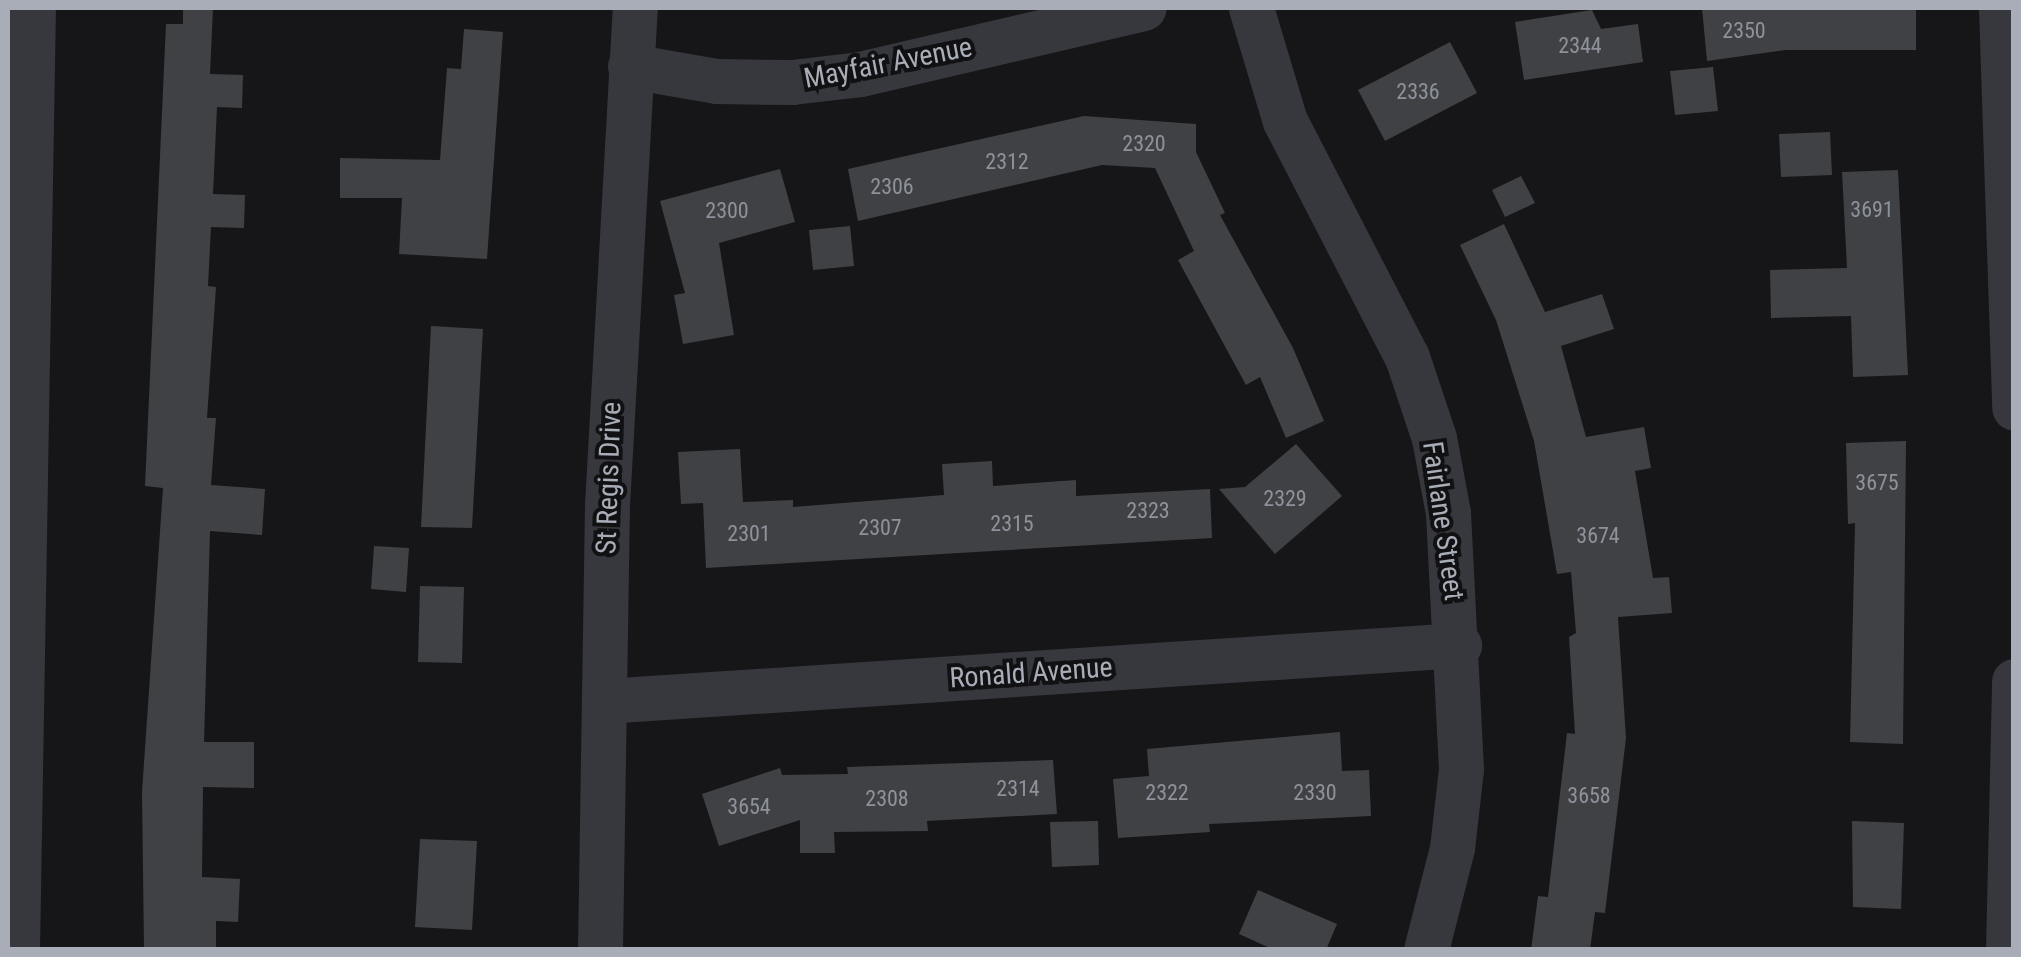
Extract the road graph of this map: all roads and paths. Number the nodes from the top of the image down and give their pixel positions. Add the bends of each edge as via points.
1 (28, 8) edge
2 (635, 8) edge
3 (1142, 8) edge
4 (1251, 8) edge
5 (2001, 8) edge
6 (630, 66) junction
7 (2014, 408) edge
8 (1459, 644) junction
9 (2014, 682) edge
10 (604, 702) junction
11 (12, 950) edge
12 (600, 950) edge
13 (1426, 950) edge
14 (2008, 950) edge

1 - 11 street
2 - 6 street, St Regis Drive
3 - 6 street, Mayfair Avenue via 860,74 792,82 716,81
4 - 8 street, Fairlane Street via 1285,121 1407,356 1448,513
5 - 7 street
6 - 10 street, St Regis Drive via 606,505
8 - 10 street, Ronald Avenue
8 - 13 street, Fairlane Street via 1459,789 1447,876
9 - 14 street
10 - 12 street, St Regis Drive

